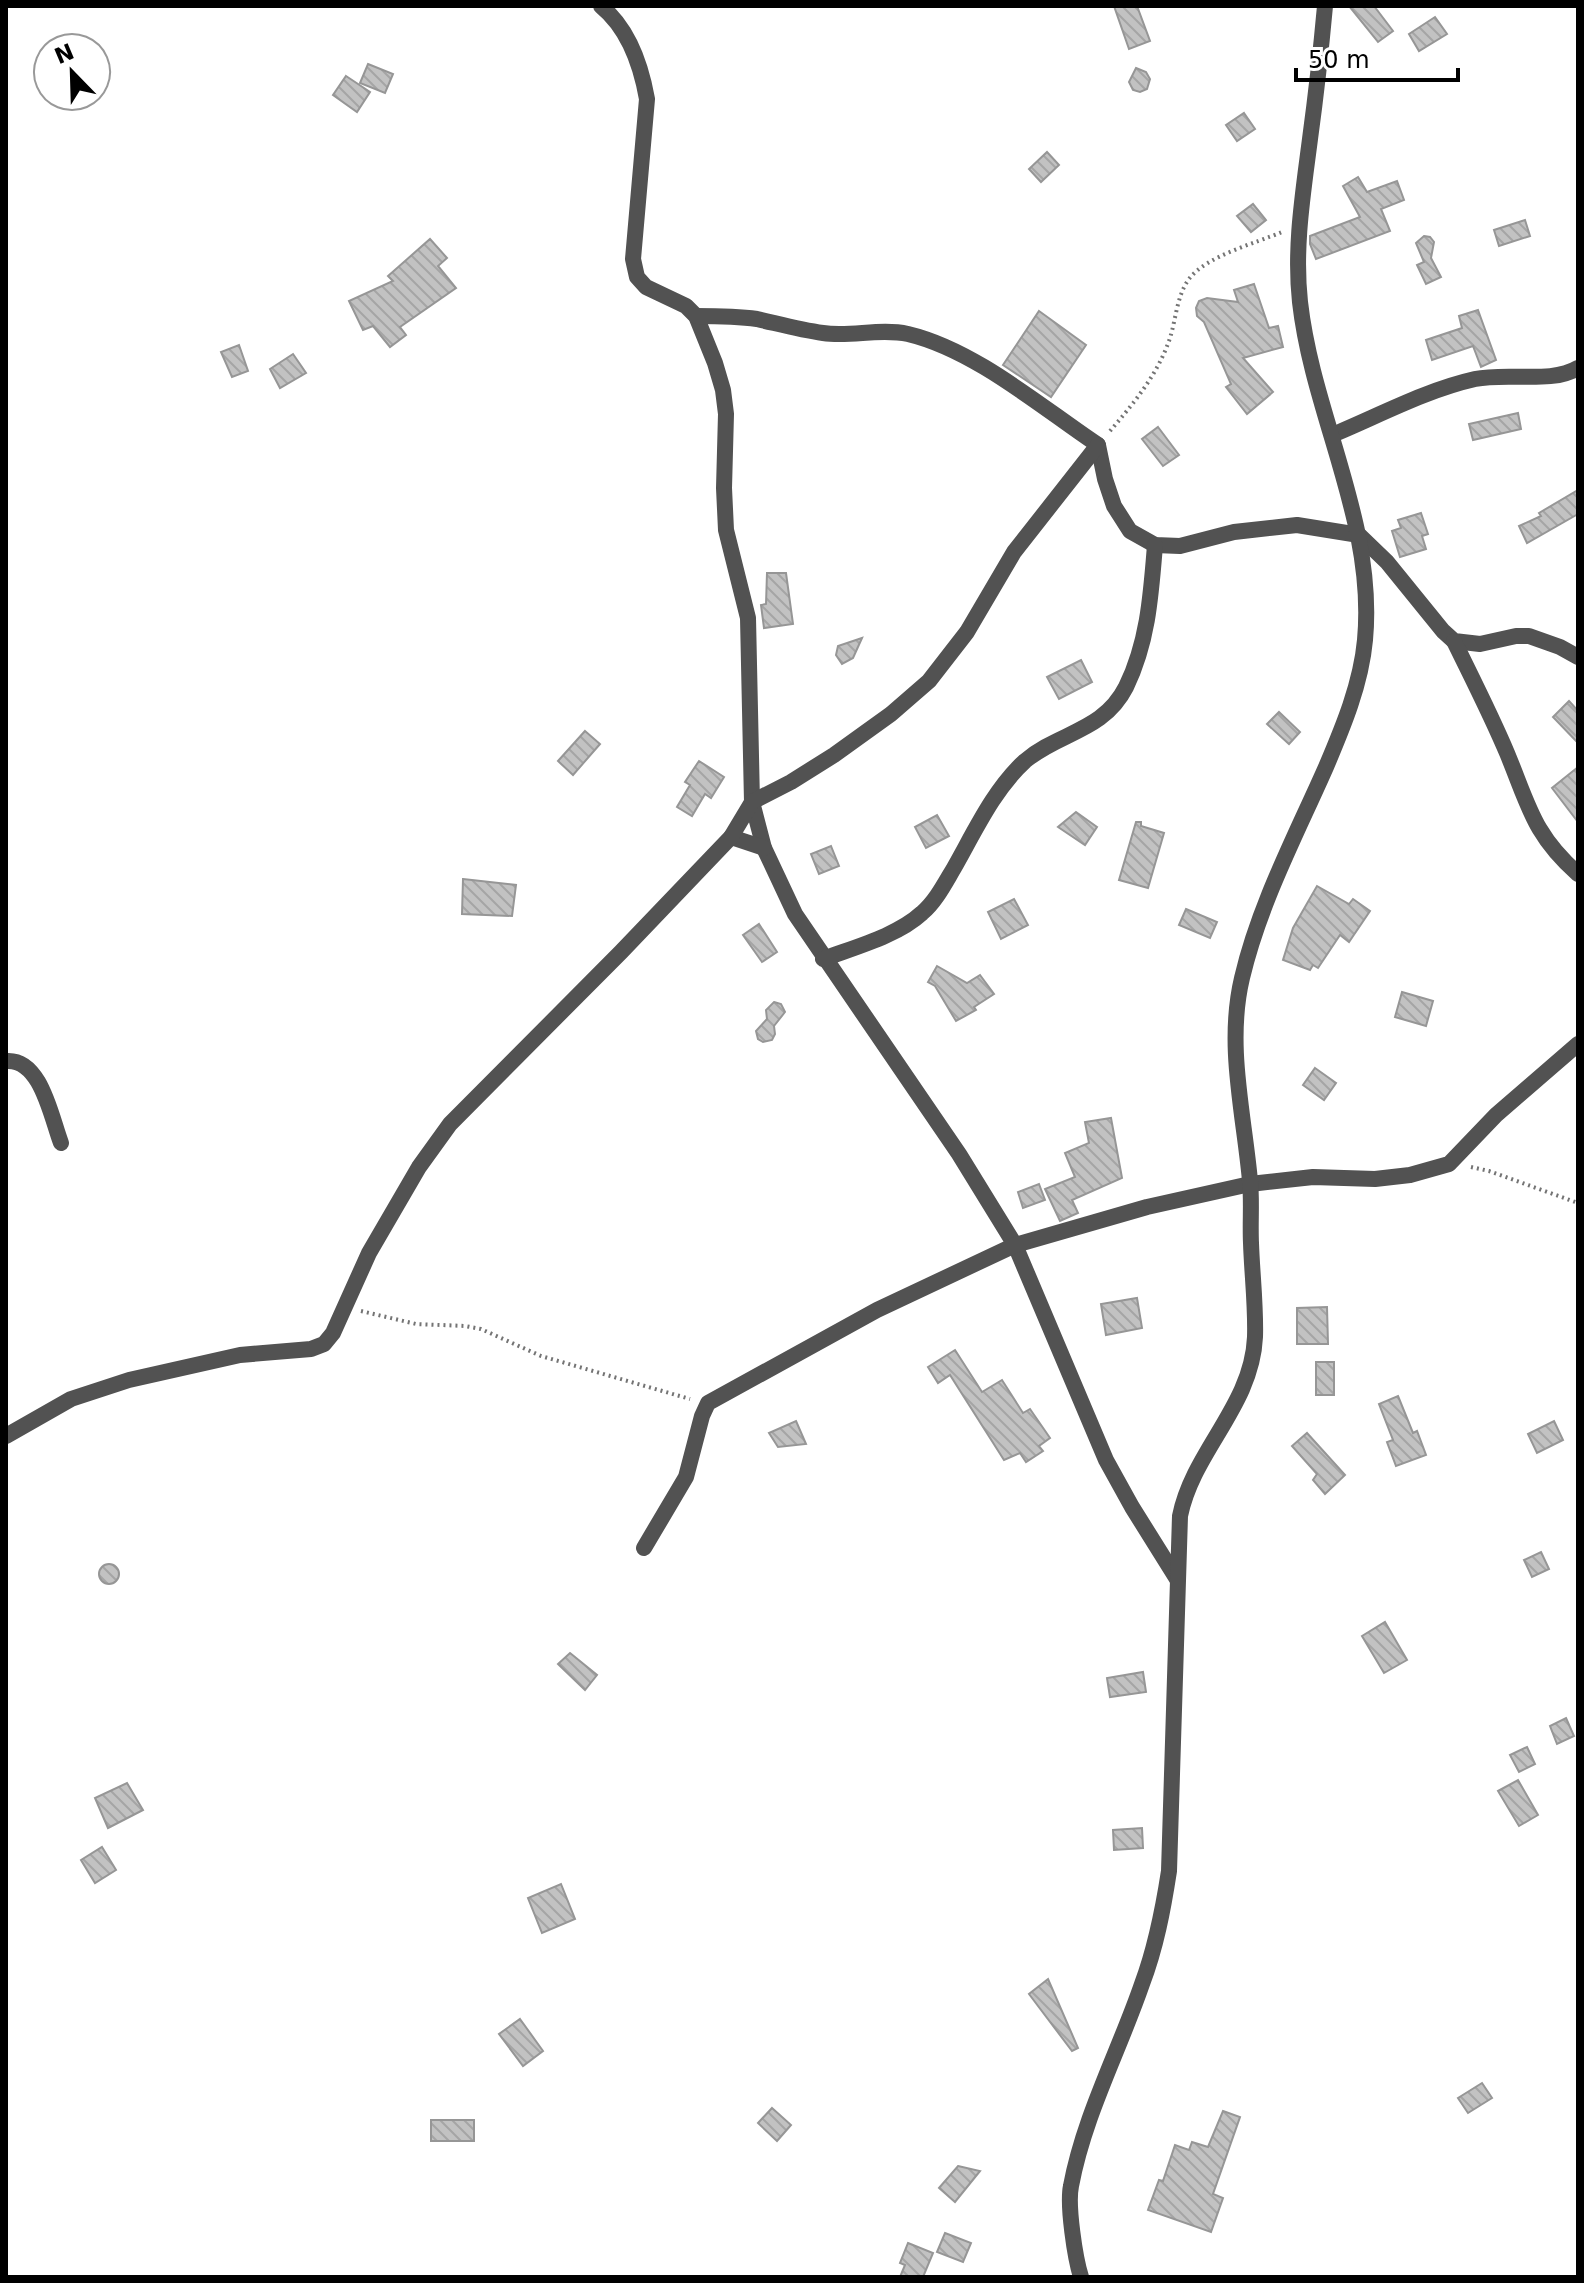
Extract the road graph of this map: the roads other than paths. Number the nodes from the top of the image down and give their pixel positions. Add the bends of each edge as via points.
1 (601, 6) edge
2 (1325, 6) edge
3 (696, 316) junction
4 (1578, 368) edge
5 (1332, 435) junction
6 (1098, 445) junction
7 (1359, 535) junction
8 (1155, 545) junction
9 (1454, 641) junction
10 (1578, 657) edge
11 (752, 802) junction
12 (731, 837) junction
13 (764, 848) junction
14 (1578, 874) edge
15 (823, 959) junction
16 (1578, 1044) edge
17 (6, 1061) edge
18 (61, 1143) dead end
19 (1250, 1184) junction
20 (1015, 1245) junction
21 (6, 1436) edge
22 (644, 1548) dead end
23 (1177, 1579) junction
24 (1081, 2277) edge

1 - 3 street via 632,48 647,99 633,243 637,277
2 - 5 street via 1298,226 1305,338
3 - 6 street via 729,316 826,334 896,333 927,340 973,362
3 - 11 street via 715,363 726,414 726,530 748,618
4 - 5 street via 1547,377 1477,379
5 - 7 street
6 - 8 street via 1114,506 1130,531
6 - 11 street via 1014,552 967,632 929,681 834,755
7 - 8 street via 1297,525 1234,532 1180,546
7 - 9 street
7 - 19 street via 1365,641 1353,696 1254,934 1241,982 1236,1055
8 - 15 street via 1143,645 1112,710 1025,762 1004,785 922,913
9 - 10 street via 1480,644 1529,636
9 - 14 street via 1538,828
11 - 12 street
11 - 13 street
12 - 13 street
12 - 21 street via 450,1124 369,1253 324,1344 240,1355 129,1380 71,1399
13 - 15 street
15 - 20 street via 959,1154
16 - 19 street via 1449,1164 1398,1177 1313,1177
17 - 18 street via 26,1065 35,1076
19 - 20 street
19 - 23 street via 1255,1339 1251,1368 1239,1400 1184,1493
20 - 22 street via 877,1310 708,1403 686,1477
20 - 23 street via 1106,1460
23 - 24 street via 1169,1871 1160,1929 1070,2189

